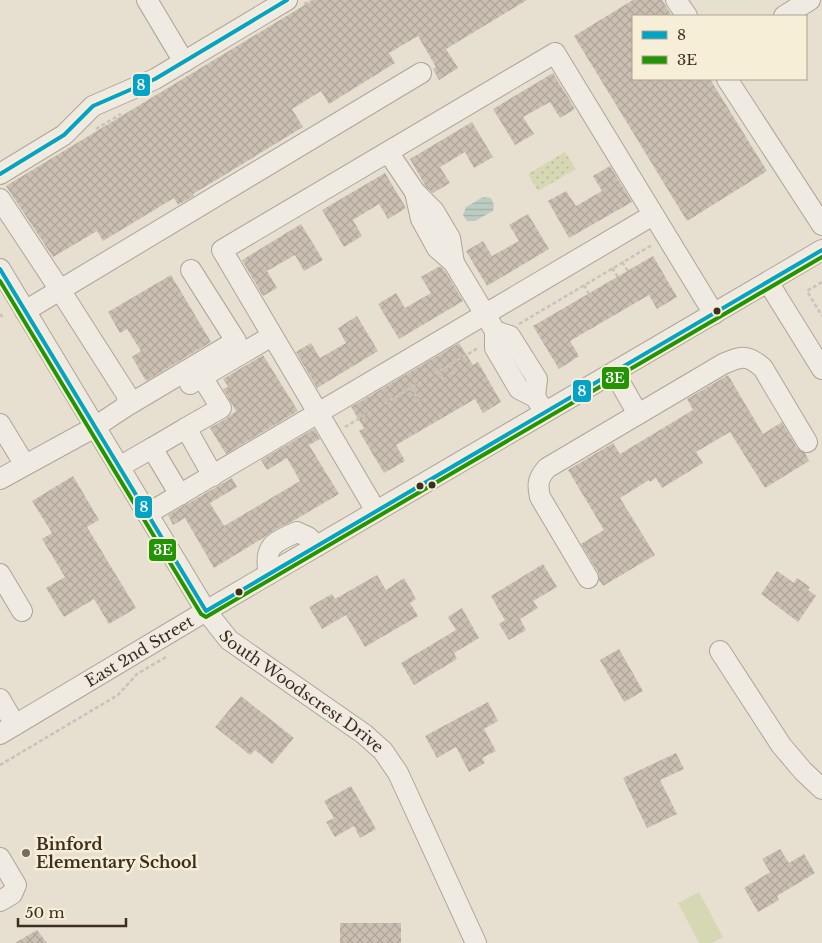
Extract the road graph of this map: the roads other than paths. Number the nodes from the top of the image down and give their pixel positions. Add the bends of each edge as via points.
1 (147, 0) edge
2 (287, 0) edge
3 (676, 0) edge
4 (810, 0) edge
5 (686, 15) edge
6 (786, 15) edge
7 (184, 62) junction
8 (421, 73) dead end
9 (728, 80) edge
10 (388, 152) junction
11 (0, 174) edge
12 (0, 199) edge
13 (653, 214) junction
14 (822, 225) edge
15 (822, 250) edge
16 (0, 269) edge
17 (192, 270) dead end
18 (768, 282) junction
19 (60, 290) junction
20 (25, 311) junction
21 (714, 314) junction
22 (488, 330) junction
23 (272, 336) junction
24 (822, 369) edge
25 (614, 372) junction
26 (202, 377) junction
27 (540, 405) junction
28 (125, 407) junction
29 (318, 414) junction
30 (638, 414) junction
31 (0, 424) edge
32 (186, 428) junction
33 (98, 432) junction
34 (806, 442) dead end
35 (152, 448) junction
36 (25, 465) junction
37 (119, 467) junction
38 (213, 476) junction
39 (0, 479) edge
40 (180, 495) junction
41 (376, 512) junction
42 (148, 514) junction
43 (0, 574) edge
44 (588, 578) dead end
45 (22, 611) dead end
46 (206, 611) junction
47 (720, 651) dead end
48 (0, 699) edge
49 (8, 729) edge
50 (822, 789) edge
51 (0, 858) edge
52 (0, 901) edge
53 (476, 943) edge

1 - 7 street
2 - 7 street
3 - 5 street
4 - 6 street
7 - 11 street via 155,79 94,106 64,135
8 - 19 street
9 - 14 street
10 - 13 street via 555,53
10 - 22 street via 415,192 434,211 450,238 454,263
10 - 23 street via 222,250
12 - 19 street
13 - 21 street
13 - 22 street
15 - 18 street, East 2nd Street
16 - 20 street, South Woodscrest Drive
17 - 28 street via 236,341
18 - 21 street, East 2nd Street
18 - 24 street
19 - 20 street
19 - 28 street via 127,395
20 - 33 street, South Woodscrest Drive
21 - 25 street, East 2nd Street
22 - 27 street via 510,336 537,379
22 - 29 street
23 - 26 street
23 - 29 street
25 - 27 street, East 2nd Street
25 - 30 street
26 - 32 street via 221,408
26 - 33 street
27 - 41 street, East 2nd Street
28 - 33 street
29 - 38 street
29 - 41 street
30 - 34 street via 723,364 738,358 753,359 763,368
30 - 44 street via 547,468 539,477 540,497
31 - 36 street
32 - 35 street
32 - 38 street
33 - 36 street
33 - 37 street, South Woodscrest Drive
35 - 37 street
35 - 40 street
36 - 39 street
37 - 42 street, South Woodscrest Drive
38 - 40 street
40 - 42 street
41 - 46 street, East 2nd Street
42 - 46 street, South Woodscrest Drive
43 - 45 street
46 - 49 street, East 2nd Street
46 - 53 street, South Woodscrest Drive via 228,640 384,751 405,787
47 - 50 street via 781,745
48 - 49 street
51 - 52 street via 16,885 12,894

